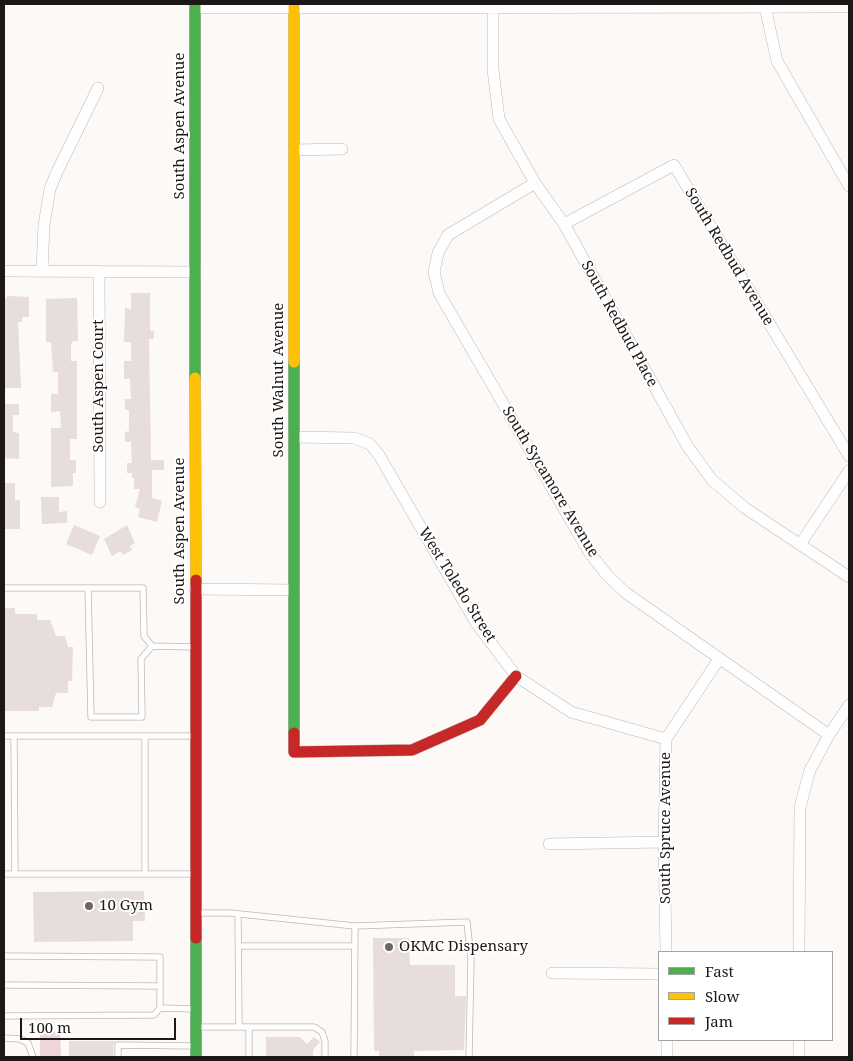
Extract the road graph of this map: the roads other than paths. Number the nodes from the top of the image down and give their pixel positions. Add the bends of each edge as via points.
1 (195, 6) edge
2 (849, 6) edge
3 (294, 7) junction
4 (493, 7) junction
5 (765, 7) junction
6 (98, 88) dead end
7 (342, 149) dead end
8 (294, 150) junction
9 (535, 183) junction
10 (849, 186) edge
11 (564, 224) junction
12 (4, 271) edge
13 (42, 271) junction
14 (99, 271) junction
15 (195, 272) junction
16 (294, 437) junction
17 (849, 456) edge
18 (849, 471) edge
19 (100, 502) dead end
20 (801, 543) junction
21 (849, 576) edge
22 (4, 588) edge
23 (88, 588) junction
24 (195, 589) junction
25 (294, 590) junction
26 (152, 646) junction
27 (195, 647) junction
28 (719, 659) junction
29 (516, 676) junction
30 (849, 705) edge
31 (829, 735) junction
32 (4, 736) edge
33 (14, 736) junction
34 (144, 736) junction
35 (195, 736) junction
36 (666, 739) junction
37 (664, 842) junction
38 (549, 844) dead end
39 (4, 874) edge
40 (15, 874) junction
41 (145, 874) junction
42 (196, 874) junction
43 (196, 913) junction
44 (238, 914) junction
45 (355, 926) junction
46 (239, 946) junction
47 (354, 946) junction
48 (666, 951) edge
49 (799, 951) edge
50 (4, 956) edge
51 (552, 973) dead end
52 (658, 974) edge
53 (4, 985) edge
54 (160, 986) junction
55 (160, 1008) junction
56 (196, 1009) junction
57 (4, 1016) edge
58 (196, 1027) junction
59 (239, 1027) junction
60 (249, 1027) junction
61 (4, 1038) edge
62 (667, 1041) edge
63 (799, 1041) edge
64 (196, 1052) edge
65 (118, 1055) dead end
66 (33, 1057) edge
67 (249, 1057) edge
68 (325, 1057) edge
69 (354, 1057) edge
70 (469, 1057) edge
71 (667, 1057) edge
72 (799, 1057) edge

1 - 3 street
1 - 15 main road, South Aspen Avenue
2 - 5 street
3 - 4 street
3 - 8 main road, South Walnut Avenue
4 - 5 street
4 - 9 street, South Redbud Place via 493,69 499,119
5 - 10 street via 777,61
6 - 13 street via 50,189
7 - 8 street
8 - 16 main road, South Walnut Avenue
9 - 11 street, South Redbud Place
9 - 28 street, South Sycamore Avenue via 448,235 438,253 434,272 439,293 589,552 626,593
11 - 17 street, South Redbud Avenue via 674,165
11 - 20 street, South Redbud Place via 688,447 712,480 745,508
12 - 13 street
13 - 14 street
14 - 15 street
14 - 19 street, South Aspen Court
15 - 24 main road, South Aspen Avenue
16 - 25 main road, South Walnut Avenue
16 - 29 street, West Toledo Street via 354,438 370,444 476,623
18 - 20 street
20 - 21 street, South Redbud Place
22 - 23 lane
23 - 26 lane via 143,588 144,636
23 - 26 lane via 91,717 142,717 141,659
24 - 25 street
24 - 27 main road, South Aspen Avenue
25 - 29 main road, South Walnut Avenue via 294,752 412,750 480,720
26 - 27 lane
27 - 35 main road, South Aspen Avenue
28 - 31 street, South Sycamore Avenue
28 - 36 street, South Spruce Avenue
29 - 36 street, West Toledo Street via 571,712
30 - 31 street
31 - 49 street via 810,770 800,807
32 - 33 lane
33 - 34 lane
33 - 40 lane
34 - 35 lane
34 - 41 lane
35 - 42 main road, South Aspen Avenue
36 - 37 street, South Spruce Avenue
37 - 38 street
37 - 48 street, South Spruce Avenue
39 - 40 lane
40 - 41 lane
41 - 42 lane
42 - 43 main road, South Aspen Avenue
43 - 44 lane
43 - 56 main road, South Aspen Avenue
44 - 45 lane
44 - 46 lane
45 - 47 lane
45 - 70 lane via 467,922 471,959
46 - 47 lane
46 - 59 lane
47 - 69 lane
50 - 54 lane via 160,957
51 - 52 street
53 - 54 lane
54 - 55 lane
55 - 56 lane
55 - 57 lane via 154,1015
56 - 58 main road, South Aspen Avenue
58 - 59 lane
58 - 64 main road, South Aspen Avenue
59 - 60 lane
60 - 67 lane
60 - 68 lane via 314,1027 322,1032
61 - 66 lane via 28,1043
62 - 71 street
63 - 72 street
64 - 65 lane via 118,1045

